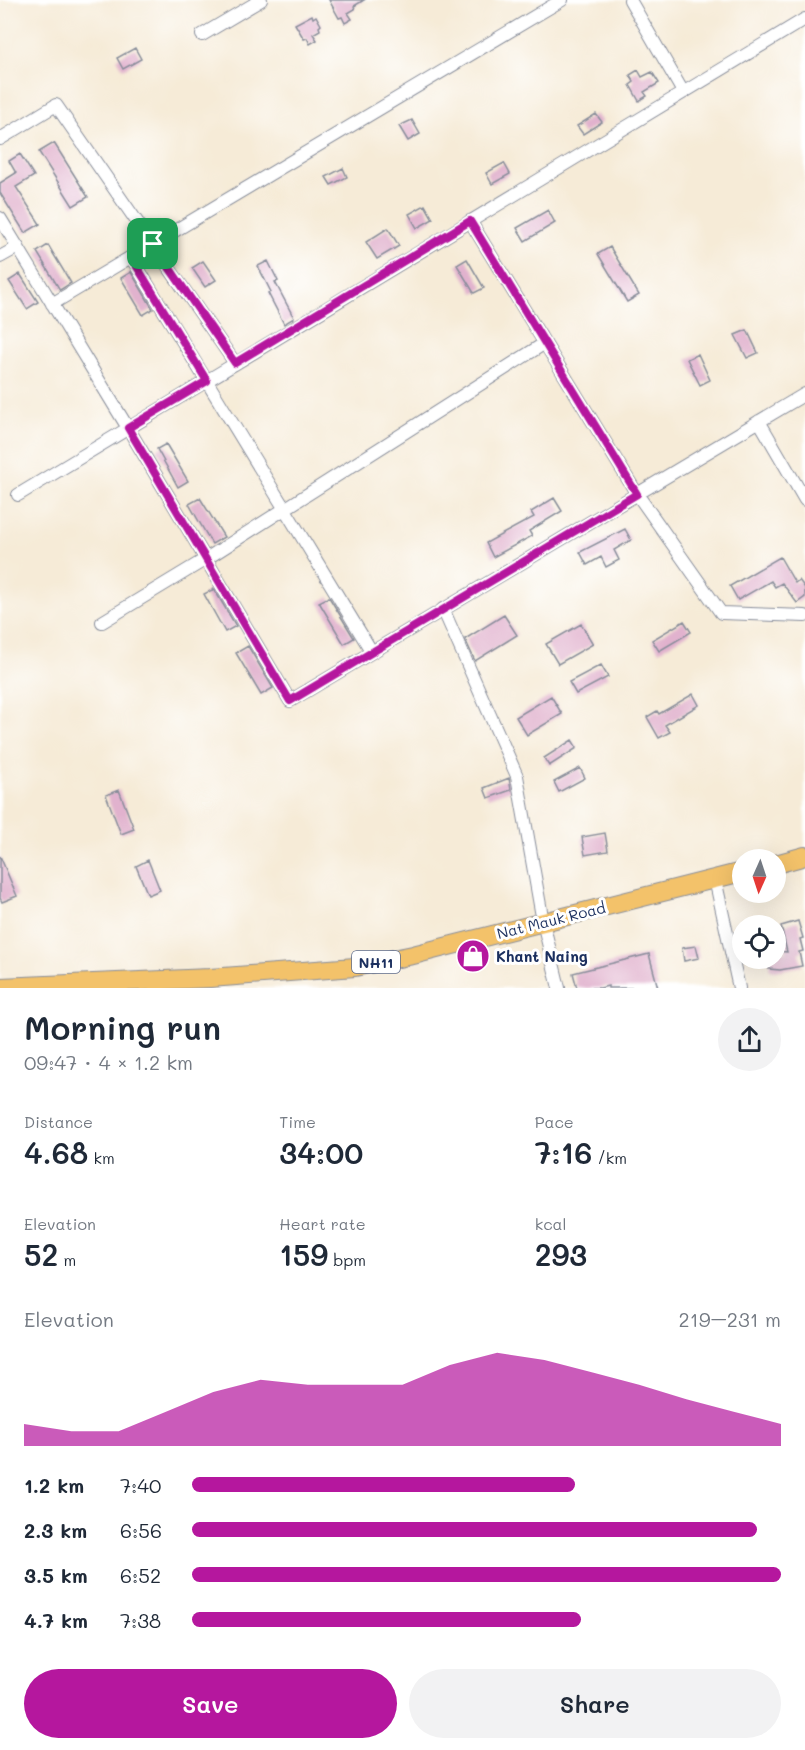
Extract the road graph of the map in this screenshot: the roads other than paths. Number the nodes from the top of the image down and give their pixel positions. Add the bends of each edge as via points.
1 (261, 0) edge
2 (562, 0) edge
3 (630, 0) edge
4 (805, 19) edge
5 (202, 35) dead end
6 (683, 92) junction
7 (0, 139) edge
8 (0, 218) edge
9 (470, 221) junction
10 (153, 244) junction
11 (18, 248) junction
12 (0, 257) edge
13 (131, 257) junction
14 (52, 304) junction
15 (544, 343) junction
16 (235, 363) junction
17 (207, 381) junction
18 (805, 394) edge
19 (759, 421) junction
20 (128, 428) junction
21 (637, 494) junction
22 (18, 495) dead end
23 (805, 500) edge
24 (285, 508) junction
25 (206, 558) junction
26 (443, 609) junction
27 (805, 616) edge
28 (102, 622) dead end
29 (372, 652) junction
30 (805, 856) edge
31 (786, 861) edge
32 (732, 875) edge
33 (715, 879) junction
34 (543, 922) junction
35 (211, 983) edge
36 (0, 987) edge
37 (559, 988) edge
38 (739, 988) edge

1 - 5 street
2 - 10 street
3 - 6 street
4 - 6 street
6 - 9 street
7 - 10 street via 56,105
8 - 11 street
9 - 15 street
9 - 16 street
10 - 13 street
10 - 16 street
11 - 12 street
11 - 14 street
13 - 14 street
13 - 17 street
14 - 20 street
15 - 21 street
15 - 24 street
16 - 17 street
17 - 20 street
17 - 24 street
18 - 19 street
19 - 21 street
19 - 23 street
20 - 22 street
20 - 25 street
21 - 26 street
21 - 27 street via 721,613
24 - 25 street
24 - 29 street
25 - 28 street
25 - 29 street via 290,701
26 - 29 street
26 - 34 street via 516,776
30 - 31 highway
32 - 33 highway, Nat Mauk Road / NH11
33 - 34 highway, Nat Mauk Road / NH11
33 - 38 street
34 - 35 highway, Nat Mauk Road / NH11 via 354,967
34 - 37 street
35 - 36 highway, Nat Mauk Road / NH11

